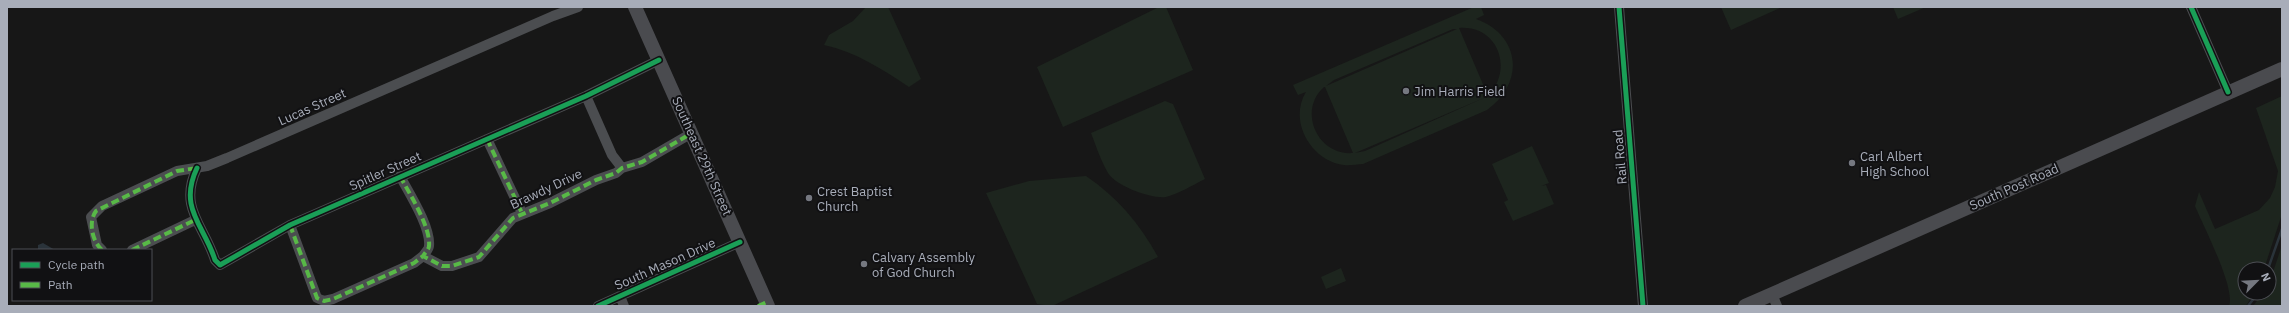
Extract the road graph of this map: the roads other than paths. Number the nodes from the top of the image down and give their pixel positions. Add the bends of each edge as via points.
1 (578, 7) edge
2 (635, 7) edge
3 (1619, 7) edge
4 (2191, 7) edge
5 (659, 60) junction
6 (2282, 68) edge
7 (2228, 92) junction
8 (586, 96) junction
9 (692, 133) junction
10 (487, 139) junction
11 (197, 168) junction
12 (622, 168) junction
13 (400, 176) junction
14 (522, 213) junction
15 (195, 220) junction
16 (290, 226) junction
17 (740, 242) junction
18 (101, 249) edge
19 (134, 249) edge
20 (423, 256) junction
21 (620, 296) junction
22 (1774, 300) edge
23 (764, 305) edge
24 (598, 306) edge
25 (624, 306) edge
26 (1644, 306) edge
27 (1745, 306) edge

1 - 11 street, Lucas Street via 227,158
2 - 5 main road, Southeast 29th Street
3 - 26 street, Rail Road
4 - 7 street
5 - 8 street, Spitler Street
5 - 9 main road, Southeast 29th Street
6 - 7 main road, South Post Road
7 - 22 main road, South Post Road
8 - 10 street, Spitler Street
8 - 12 street via 612,154
9 - 12 street, Brawdy Drive via 642,162
9 - 17 main road, Southeast 29th Street
10 - 13 street, Spitler Street
10 - 14 street
11 - 15 street, Spitler Street via 190,188 190,203
11 - 18 street, Lucas Street via 177,170 96,211 91,217 92,225 97,245
12 - 14 street, Brawdy Drive via 550,203
13 - 16 street, Spitler Street
13 - 20 street via 422,218 428,238 429,247
14 - 20 street, Brawdy Drive via 505,225 479,257 468,262 442,266
15 - 16 street, Spitler Street via 220,265
15 - 19 street
16 - 20 street via 317,298 324,301 414,263
17 - 21 street, South Mason Drive
17 - 23 main road, Southeast 29th Street
21 - 24 street, South Mason Drive
21 - 25 street
22 - 27 main road, South Post Road

